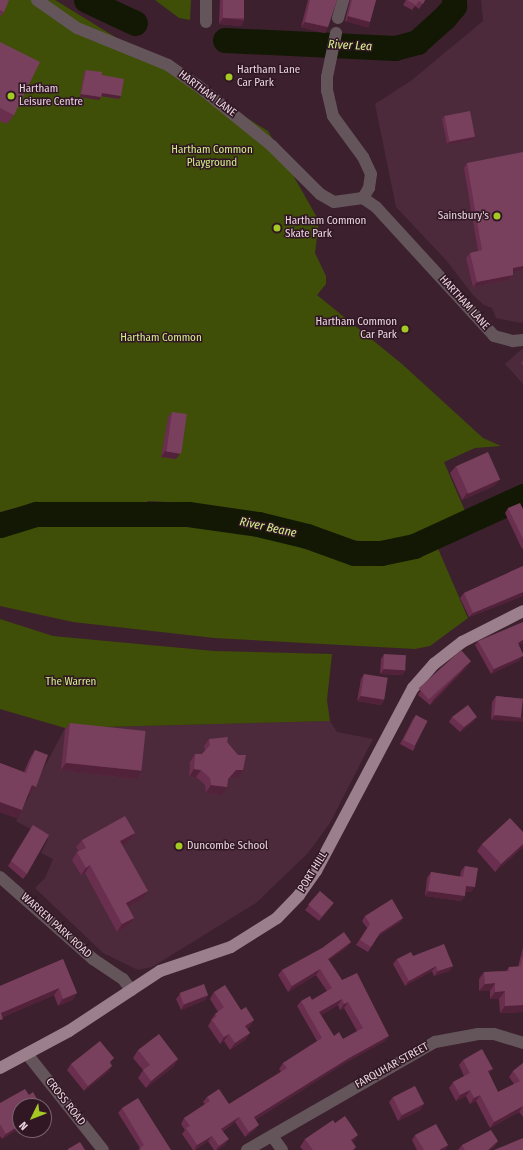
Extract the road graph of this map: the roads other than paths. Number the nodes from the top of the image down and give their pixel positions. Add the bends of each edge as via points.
1 (37, 0) edge
2 (206, 0) edge
3 (343, 0) edge
4 (338, 18) dead end
5 (206, 22) dead end
6 (336, 33) dead end
7 (363, 198) junction
8 (523, 340) edge
9 (523, 611) edge
10 (0, 877) edge
11 (131, 990) junction
12 (523, 1043) edge
13 (27, 1054) junction
14 (0, 1068) edge
15 (272, 1136) junction
16 (103, 1150) edge
17 (247, 1150) edge
18 (282, 1150) edge

1 - 7 street, HARTHAM LANE via 77,28 168,65 197,85 272,146 320,194 334,202
2 - 5 street
3 - 4 street
6 - 7 street via 327,77 327,91 333,116 363,158 371,174 369,188
7 - 8 street, HARTHAM LANE via 376,207 494,336 513,341
9 - 11 main road, PORT HILL via 462,642 434,664 413,688 316,871 299,896 277,918 230,947 160,971
10 - 11 street, WARREN PARK ROAD via 93,959 123,980
11 - 13 main road, PORT HILL via 69,1032
12 - 15 street, FARQUHAR STREET via 494,1034 478,1034 435,1042
13 - 14 main road, PORT HILL
13 - 16 street, CROSS ROAD
15 - 17 street, FARQUHAR STREET
15 - 18 street

